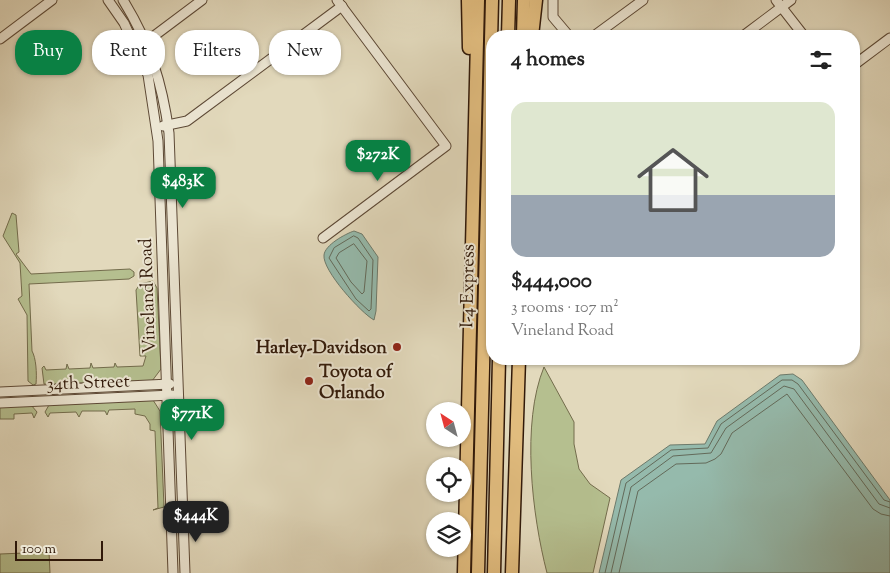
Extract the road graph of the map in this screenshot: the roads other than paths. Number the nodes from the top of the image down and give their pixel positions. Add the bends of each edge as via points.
1 (52, 0) edge
2 (108, 0) edge
3 (123, 0) edge
4 (202, 0) edge
5 (468, 0) edge
6 (478, 0) edge
7 (492, 0) edge
8 (509, 0) edge
9 (524, 0) edge
10 (536, 0) edge
11 (553, 0) edge
12 (643, 0) edge
13 (791, 0) edge
14 (339, 3) edge
15 (779, 4) edge
16 (139, 30) edge
17 (162, 30) edge
18 (491, 30) edge
19 (508, 30) edge
20 (523, 30) edge
21 (533, 30) edge
22 (564, 30) edge
23 (602, 30) edge
24 (750, 30) edge
25 (799, 30) edge
26 (890, 38) edge
27 (0, 39) edge
28 (860, 60) edge
29 (159, 75) edge
30 (156, 126) junction
31 (168, 126) junction
32 (474, 178) junction
33 (323, 238) dead end
34 (486, 246) edge
35 (499, 365) edge
36 (519, 365) edge
37 (166, 384) junction
38 (178, 384) junction
39 (0, 392) edge
40 (166, 395) junction
41 (178, 395) junction
42 (0, 403) edge
43 (183, 515) junction
44 (171, 516) junction
45 (173, 573) edge
46 (185, 573) edge
47 (464, 573) edge
48 (478, 573) edge
49 (494, 573) edge
50 (512, 573) edge

1 - 27 street
2 - 30 street, Vineland Road via 124,23 148,75
3 - 16 street, Vineland Road
4 - 17 street
5 - 32 highway
6 - 32 highway
7 - 18 highway, I-4 Express
8 - 19 highway
9 - 20 highway
10 - 21 highway
11 - 22 street via 553,17
12 - 23 street
13 - 15 street
14 - 31 street via 187,121
14 - 33 street via 446,146
15 - 24 street
15 - 25 street
26 - 28 street
29 - 31 street, Vineland Road
30 - 31 street
30 - 37 street, Vineland Road
31 - 38 street, Vineland Road
32 - 47 highway
34 - 48 highway, I-4 Express
35 - 49 highway
36 - 50 highway
37 - 38 street, 34th Street
37 - 39 street, 34th Street
37 - 40 street, Vineland Road
38 - 41 street, Vineland Road
40 - 41 street, 34th Street
40 - 42 street, 34th Street
40 - 44 street, Vineland Road
41 - 43 street, Vineland Road
43 - 44 street
43 - 46 street, Vineland Road
44 - 45 street, Vineland Road

